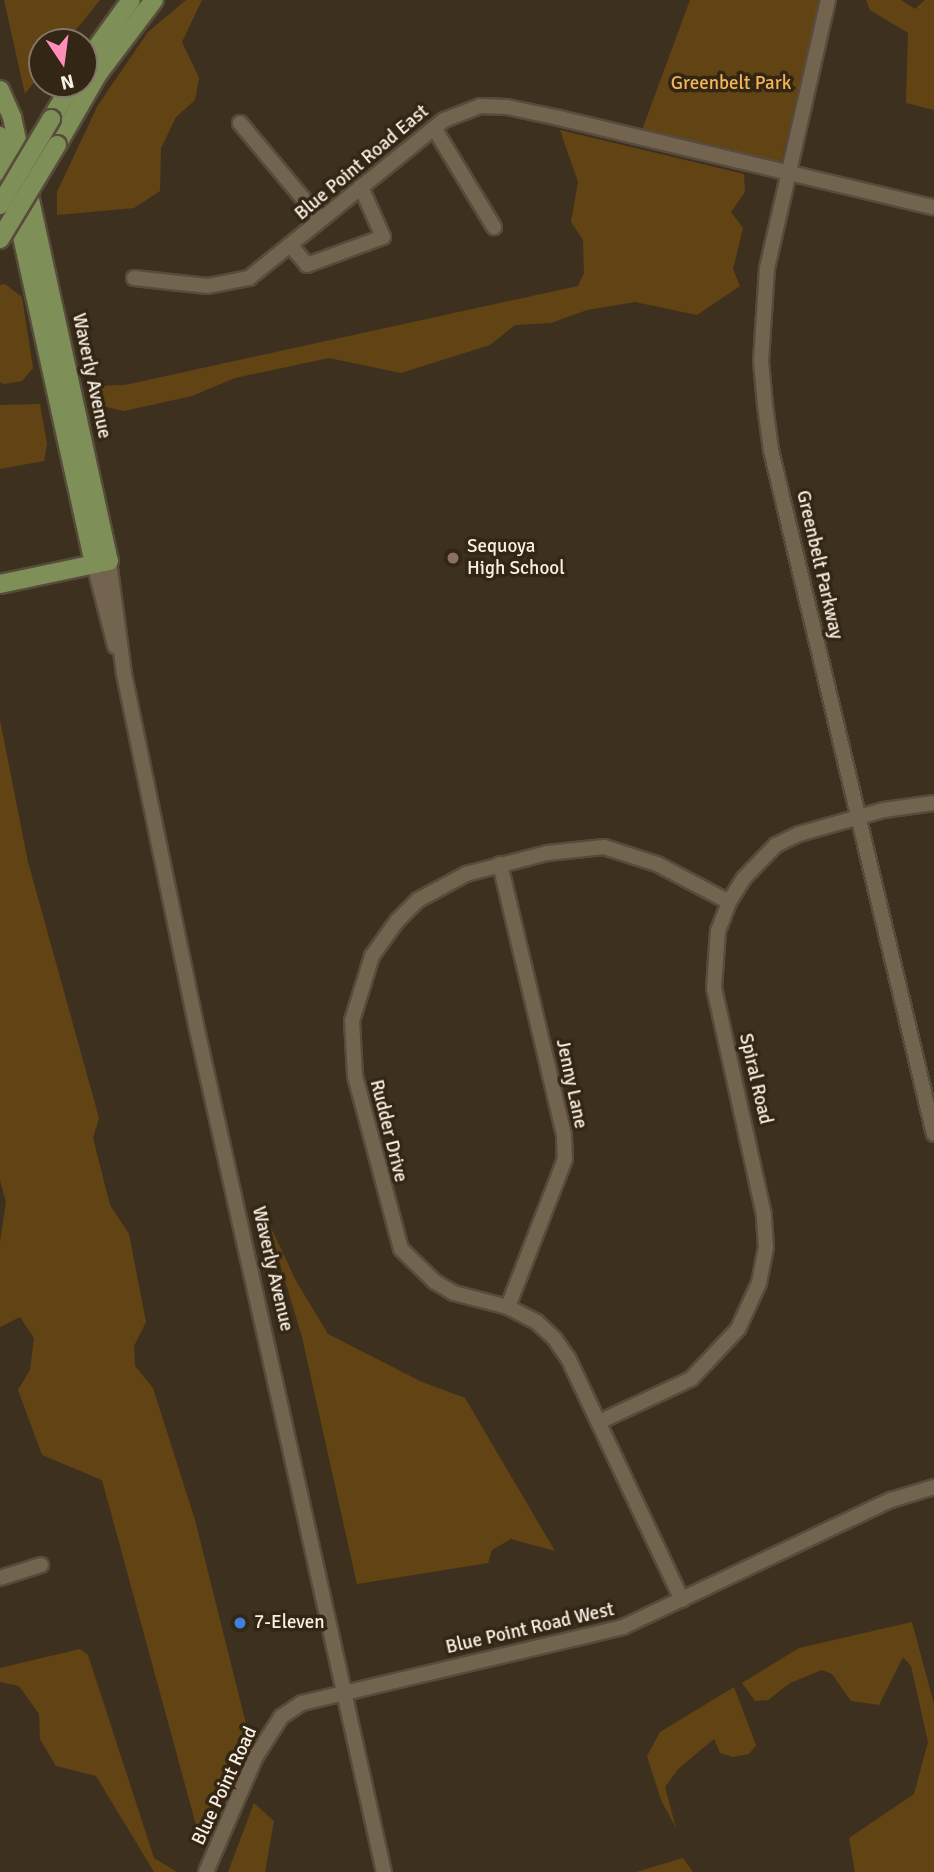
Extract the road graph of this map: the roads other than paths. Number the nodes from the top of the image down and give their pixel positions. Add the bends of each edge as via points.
1 (131, 0) edge
2 (154, 0) edge
3 (828, 0) edge
4 (98, 46) edge
5 (0, 90) edge
6 (64, 98) edge
7 (240, 123) dead end
8 (434, 128) junction
9 (0, 136) edge
10 (788, 175) junction
11 (361, 187) junction
12 (0, 205) edge
13 (934, 207) edge
14 (321, 220) junction
15 (494, 227) dead end
16 (0, 239) edge
17 (292, 247) junction
18 (134, 278) dead end
19 (101, 562) junction
20 (0, 584) edge
21 (934, 803) edge
22 (859, 816) junction
23 (500, 864) junction
24 (729, 902) junction
25 (934, 1134) edge
26 (508, 1307) junction
27 (599, 1422) junction
28 (934, 1487) edge
29 (41, 1565) dead end
30 (0, 1578) edge
31 (682, 1600) junction
32 (346, 1693) junction
33 (281, 1717) joint
34 (206, 1872) edge
35 (384, 1872) edge

1 - 4 main road
2 - 16 main road, bridge via 104,65
3 - 10 street, Greenbelt Parkway
5 - 19 main road, Waverly Avenue via 12,117
6 - 12 main road, bridge
7 - 14 street
8 - 10 street, Blue Point Road East via 466,109 507,107
8 - 11 street, Blue Point Road East
8 - 15 street
9 - 19 main road, Waverly Avenue
10 - 13 street
10 - 22 street, Greenbelt Parkway via 763,301 765,405 771,450
11 - 14 street, Blue Point Road East
11 - 17 street via 383,237 307,265
14 - 17 street, Blue Point Road East
17 - 18 street, Blue Point Road East via 249,278 228,285
19 - 20 main road
19 - 32 street, Waverly Avenue via 205,1067
21 - 22 street, Spiral Road
22 - 24 street, Spiral Road via 776,845 744,878
22 - 25 street, Greenbelt Parkway
23 - 24 street, Rudder Drive via 580,847 604,847 657,864
23 - 26 street, Jenny Lane via 564,1147 559,1182
23 - 26 street, Rudder Drive via 440,886 397,921 372,956 360,985 351,1047 374,1157 401,1249 435,1282 454,1293
24 - 27 street, Spiral Road via 718,931 714,988 765,1215 766,1247 759,1283 738,1329 691,1379
26 - 27 street, Rudder Drive via 537,1322 554,1338
27 - 31 street, Rudder Drive
28 - 31 street, Blue Point Road West via 891,1500
29 - 30 street
31 - 32 street, Blue Point Road West via 624,1627
32 - 33 street, Blue Point Road West via 302,1703
32 - 35 street, Waverly Avenue
33 - 34 street, Blue Point Road via 256,1758

